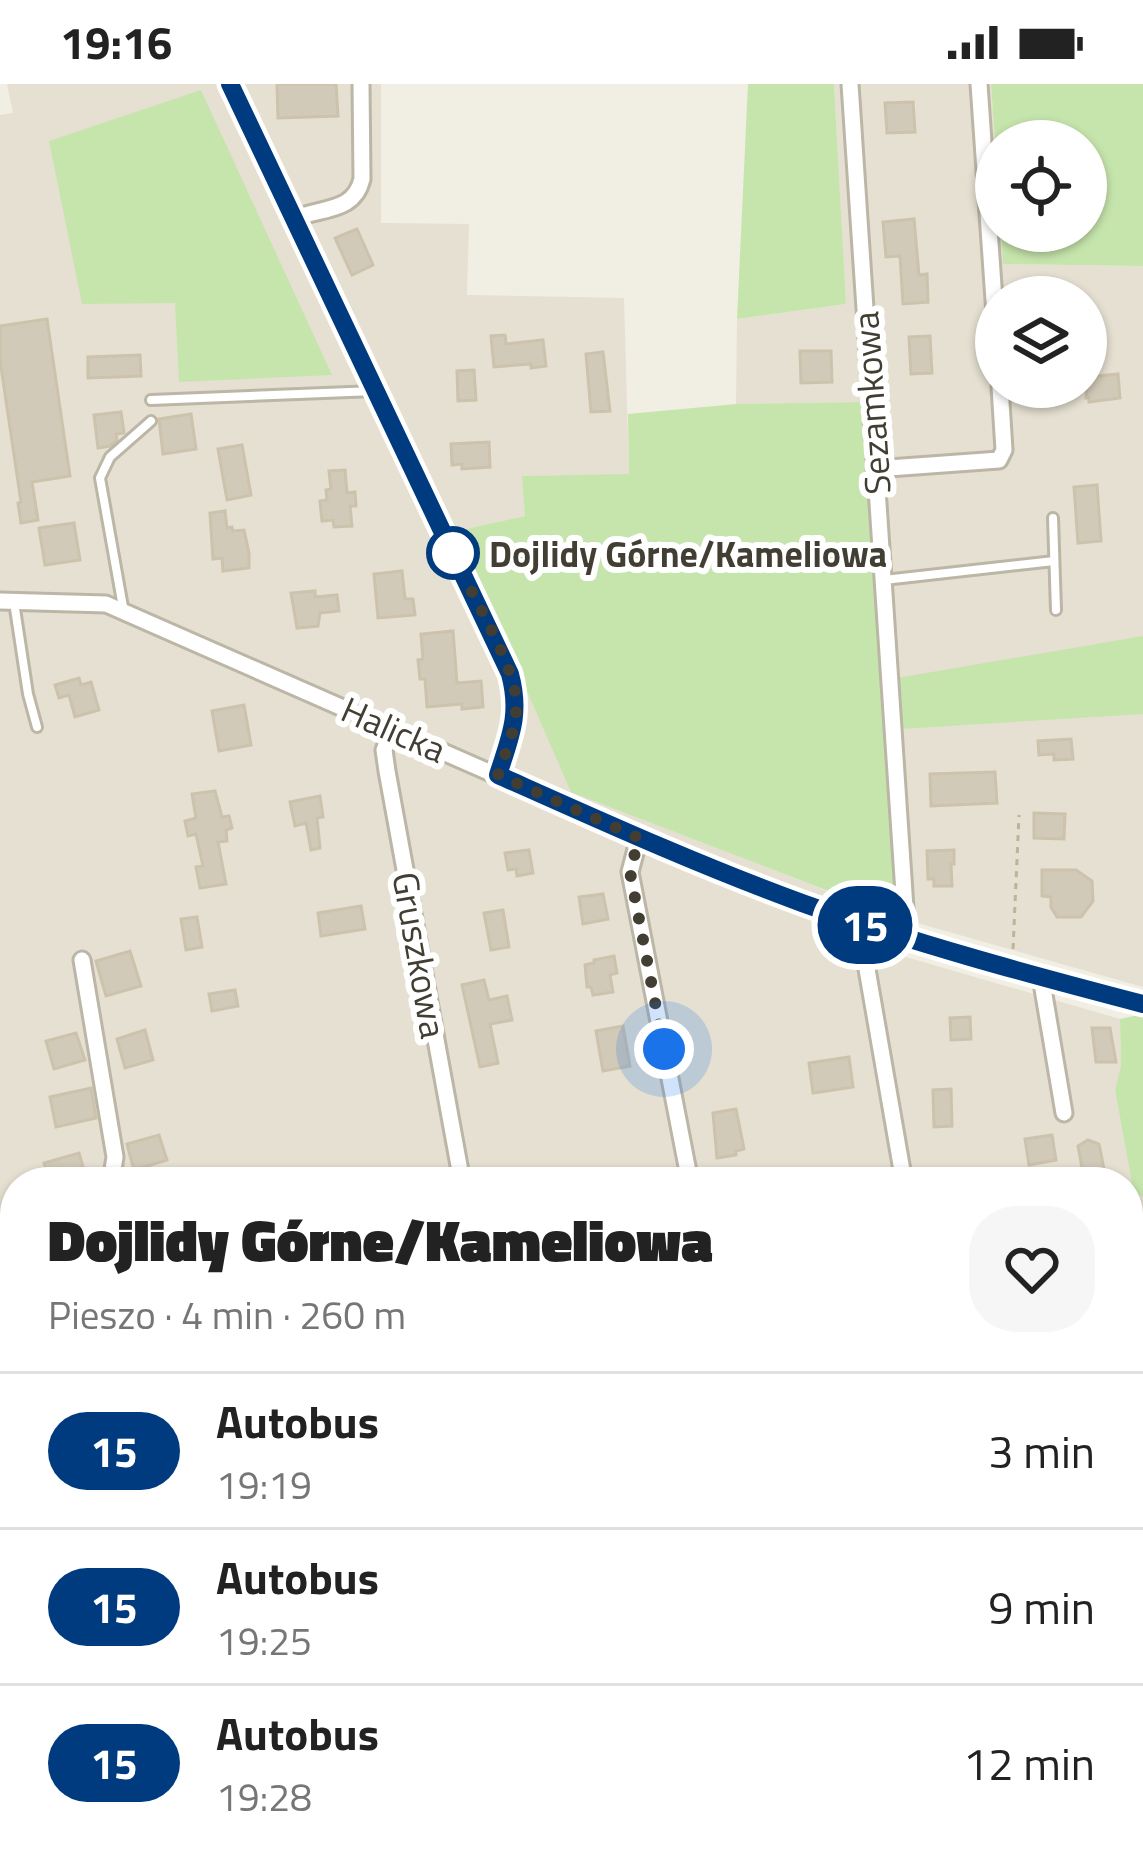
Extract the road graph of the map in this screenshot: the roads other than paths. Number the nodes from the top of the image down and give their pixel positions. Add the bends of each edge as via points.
1 (230, 84) edge
2 (361, 84) edge
3 (850, 84) edge
4 (980, 84) edge
5 (294, 219) junction
6 (993, 276) edge
7 (375, 391) junction
8 (151, 400) dead end
9 (1001, 408) edge
10 (151, 421) dead end
11 (875, 470) junction
12 (1053, 518) dead end
13 (1054, 561) junction
14 (882, 580) junction
15 (7, 601) edge
16 (123, 610) junction
17 (1056, 610) dead end
18 (38, 727) dead end
19 (393, 728) junction
20 (498, 775) junction
21 (639, 838) junction
22 (860, 923) junction
23 (907, 938) junction
24 (82, 959) dead end
25 (1042, 977) junction
26 (1143, 1004) edge
27 (1064, 1113) dead end
28 (113, 1167) edge
29 (459, 1167) edge
30 (687, 1167) edge
31 (901, 1167) edge

1 - 5 street
2 - 5 street via 358,194
3 - 11 street, Sezamkowa
4 - 6 street
5 - 7 street
7 - 8 lane
7 - 20 street via 510,674 515,718
9 - 11 street via 999,460
10 - 16 lane via 110,457 100,478
11 - 14 street, Sezamkowa
12 - 13 lane
13 - 14 lane
13 - 17 lane
14 - 23 street, Sezamkowa
15 - 16 street, Halicka
15 - 18 lane
16 - 19 street, Halicka
19 - 20 street, Halicka
19 - 29 street, Gruszkowa via 387,771
20 - 21 street, Halicka
21 - 22 street, Halicka
21 - 30 street via 630,872
22 - 23 street, Halicka
22 - 31 street
23 - 25 street, Halicka
24 - 28 street
25 - 26 street, Halicka
25 - 27 street

